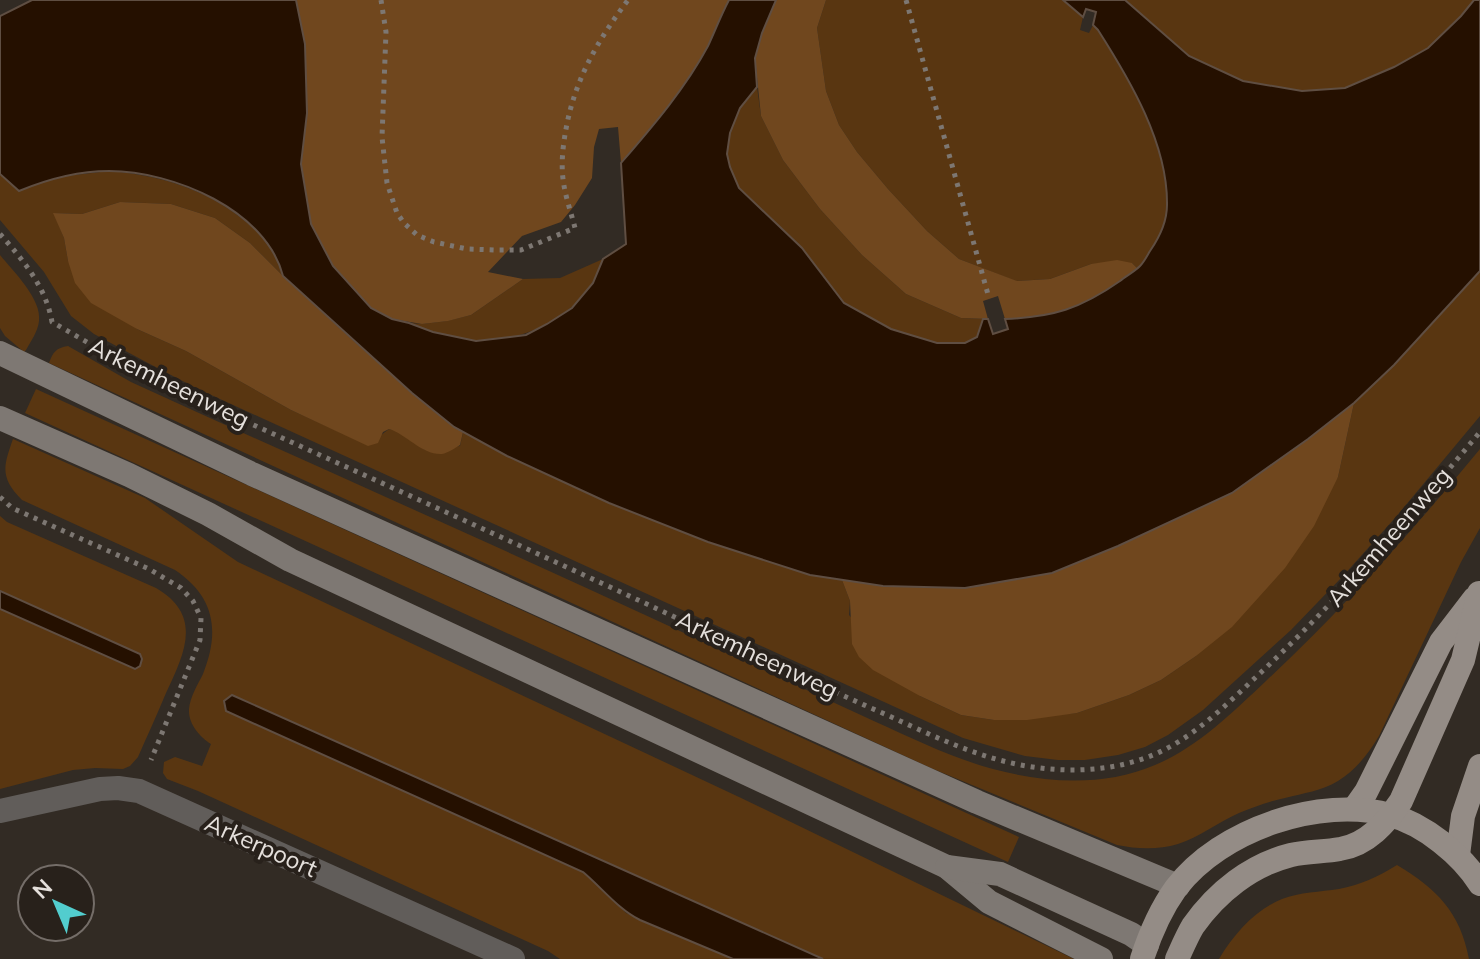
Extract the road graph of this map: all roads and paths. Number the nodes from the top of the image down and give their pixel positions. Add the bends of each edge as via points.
1 (381, 0) edge
2 (628, 0) edge
3 (906, 0) edge
4 (0, 234) edge
5 (989, 298) dead end
6 (0, 353) edge
7 (0, 418) edge
8 (1480, 432) edge
9 (0, 497) edge
10 (1479, 592) edge
11 (1480, 766) edge
12 (139, 791) junction
13 (1354, 809) junction
14 (0, 811) edge
15 (1392, 815) junction
16 (1458, 855) junction
17 (947, 867) junction
18 (1480, 884) edge
19 (1178, 886) junction
20 (1152, 954) edge
21 (513, 959) edge
22 (1101, 959) edge
23 (1177, 959) edge

1 - 2 path via 386,32 382,137 387,183 397,213 417,235 434,242 521,250 575,228 563,178 569,109 591,55
3 - 5 path
4 - 8 path, Arkemheenweg via 35,277 52,322 130,367 905,724 959,748 1023,766 1086,770 1120,765 1174,744 1210,719 1350,583
6 - 19 main road, Arkemheenweg via 252,474 962,796
7 - 17 main road via 129,475 290,560
9 - 12 path via 12,508 160,576 193,601 201,618 200,640
10 - 13 main road via 1441,642
10 - 15 main road via 1463,660
11 - 16 main road via 1463,816
12 - 14 street, Arkerpoort via 100,789
12 - 21 street, Arkerpoort
13 - 15 main road
13 - 19 main road via 1276,820 1206,859
15 - 16 main road
15 - 23 main road via 1353,846 1291,855 1239,878 1192,928
16 - 18 main road
17 - 20 main road via 1000,874 1131,934
17 - 22 main road via 989,902
19 - 20 main road via 1160,913

